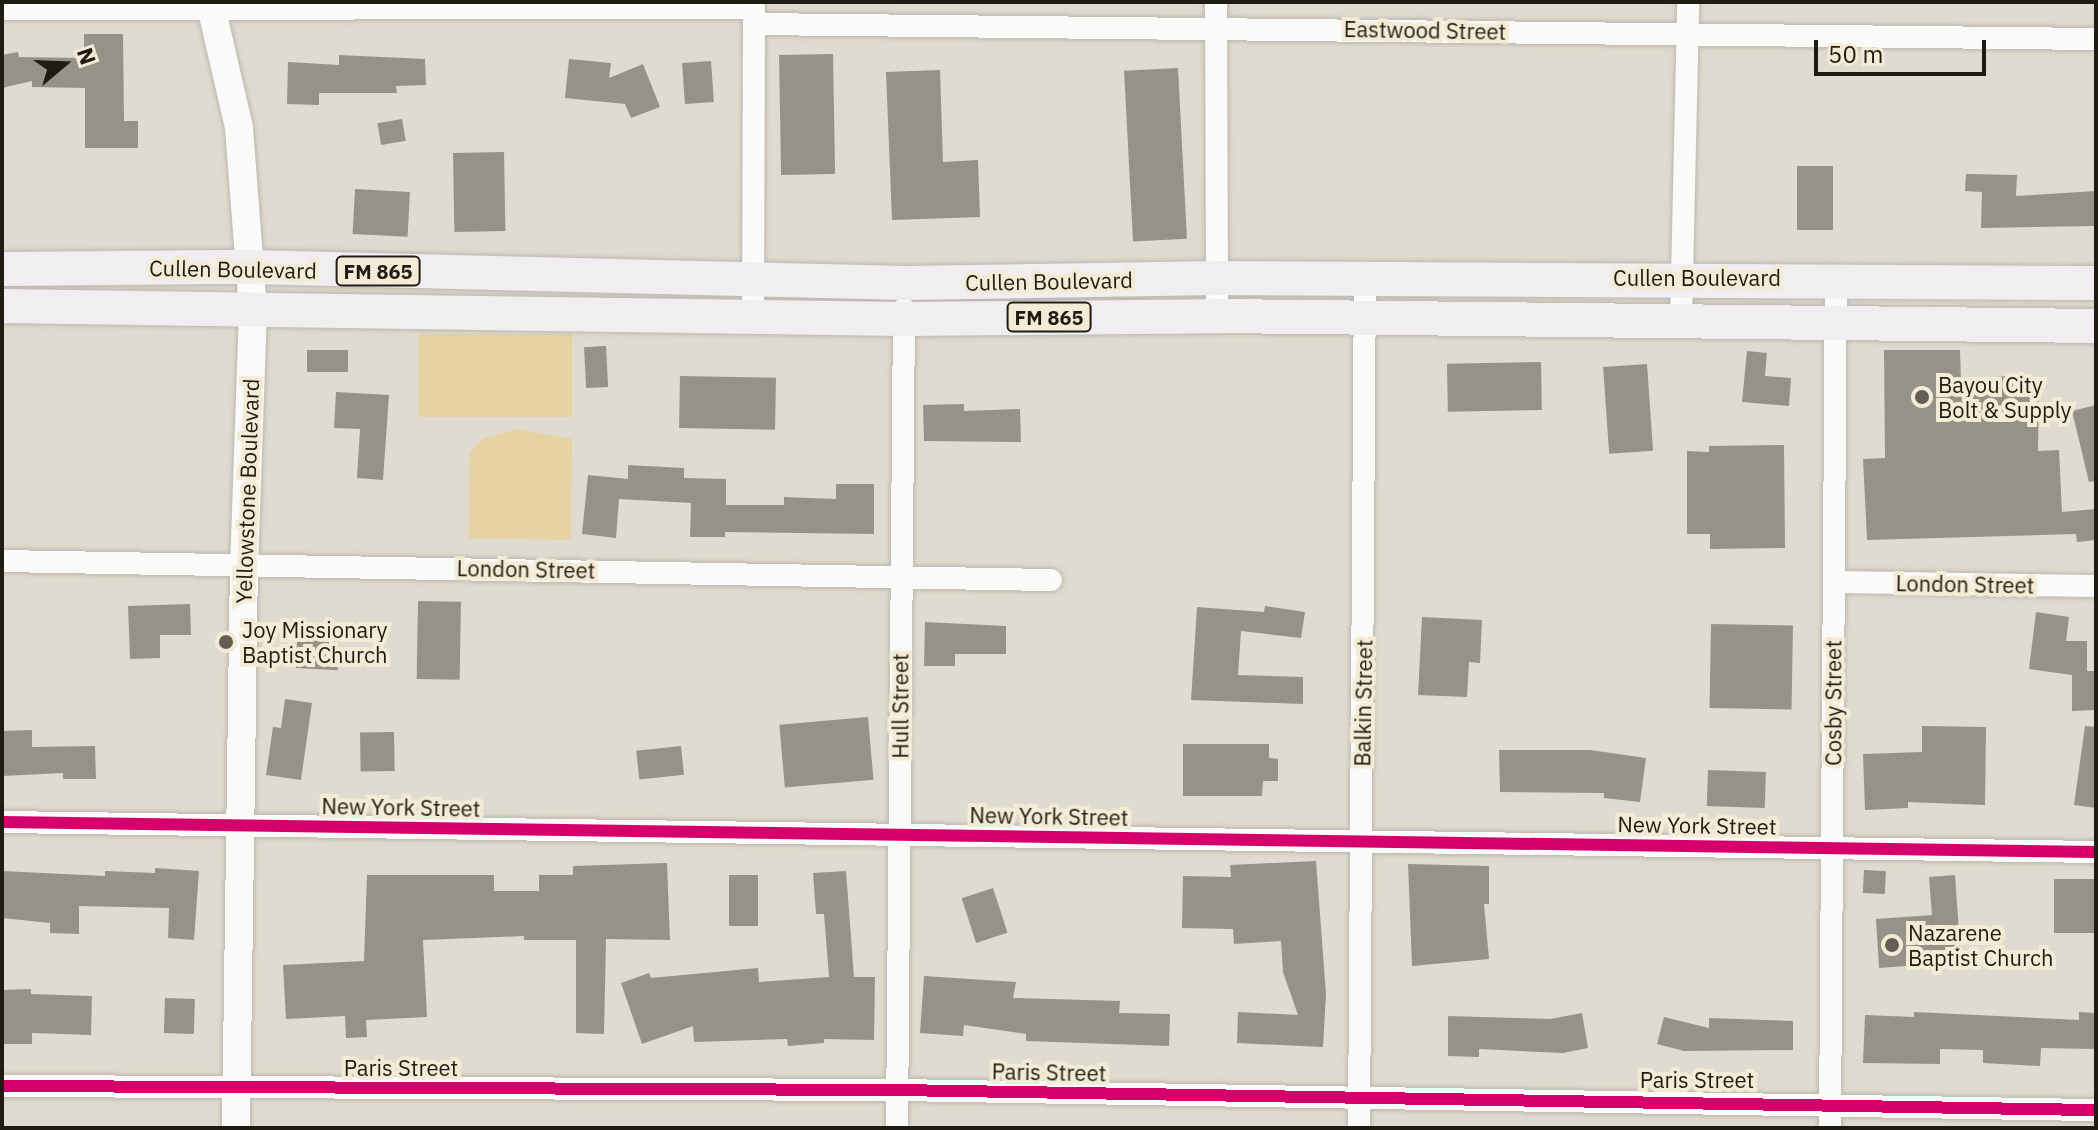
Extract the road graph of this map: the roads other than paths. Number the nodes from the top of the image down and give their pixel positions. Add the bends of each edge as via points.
1 (1216, 2) edge
2 (1688, 2) edge
3 (212, 6) edge
4 (2, 9) edge
5 (754, 11) edge
6 (1217, 28) junction
7 (1688, 33) junction
8 (2096, 39) edge
9 (251, 267) junction
10 (2, 269) edge
11 (1217, 278) junction
12 (1365, 278) junction
13 (1681, 278) junction
14 (1836, 278) junction
15 (755, 280) junction
16 (905, 283) junction
17 (2096, 283) edge
18 (2, 306) edge
19 (253, 310) junction
20 (753, 315) junction
21 (1217, 316) junction
22 (904, 319) junction
23 (1366, 319) junction
24 (1681, 321) junction
25 (1836, 322) junction
26 (2096, 326) edge
27 (2, 561) edge
28 (244, 562) junction
29 (901, 574) junction
30 (1051, 580) dead end
31 (1834, 582) junction
32 (2096, 586) edge
33 (2, 822) edge
34 (238, 824) junction
35 (900, 835) junction
36 (1360, 839) junction
37 (1832, 847) junction
38 (2096, 852) edge
39 (2, 1086) edge
40 (236, 1087) junction
41 (897, 1090) junction
42 (1359, 1098) junction
43 (1830, 1102) junction
44 (2096, 1110) edge
45 (236, 1128) edge
46 (897, 1128) edge
47 (1359, 1128) edge
48 (1830, 1128) edge

1 - 6 street
2 - 7 street
3 - 4 street, Eastwood Street
3 - 5 street, Eastwood Street
3 - 9 street, Yellowstone Boulevard via 239,128
5 - 6 street, Eastwood Street
5 - 15 street
6 - 7 street, Eastwood Street
6 - 11 street
7 - 8 street, Eastwood Street
7 - 13 street
9 - 10 main road, Cullen Boulevard / FM 865
9 - 15 main road, Cullen Boulevard / FM 865
9 - 19 street, Yellowstone Boulevard
11 - 12 main road, Cullen Boulevard / FM 865
11 - 16 main road, Cullen Boulevard / FM 865
11 - 21 street
12 - 13 main road, Cullen Boulevard / FM 865
12 - 23 street, Balkin Street
13 - 14 main road, Cullen Boulevard / FM 865
13 - 24 street
14 - 17 main road, Cullen Boulevard / FM 865
14 - 25 street, Cosby Street
15 - 16 main road, Cullen Boulevard / FM 865
15 - 20 street
16 - 22 street, Hull Street
18 - 19 main road, Cullen Boulevard / FM 865
19 - 20 main road, Cullen Boulevard / FM 865
19 - 28 street, Yellowstone Boulevard
20 - 22 main road, Cullen Boulevard / FM 865
21 - 22 main road, Cullen Boulevard / FM 865
21 - 23 main road, Cullen Boulevard / FM 865
22 - 29 street, Hull Street
23 - 24 main road, Cullen Boulevard / FM 865
23 - 36 street, Balkin Street
24 - 25 main road, Cullen Boulevard / FM 865
25 - 26 main road, Cullen Boulevard / FM 865
25 - 31 street, Cosby Street
27 - 28 street, London Street
28 - 29 street, London Street
28 - 34 street, Yellowstone Boulevard
29 - 30 street, London Street
29 - 35 street, Hull Street
31 - 32 street, London Street
31 - 37 street, Cosby Street
33 - 34 street, New York Street
34 - 35 street, New York Street
34 - 40 street, Yellowstone Boulevard
35 - 36 street, New York Street
35 - 41 street, Hull Street
36 - 37 street, New York Street
36 - 42 street, Balkin Street
37 - 38 street, New York Street
37 - 43 street, Cosby Street
39 - 40 street, Paris Street
40 - 41 street, Paris Street
40 - 45 street, Yellowstone Boulevard
41 - 42 street, Paris Street
41 - 46 street, Hull Street
42 - 43 street, Paris Street
42 - 47 street, Balkin Street
43 - 44 street, Paris Street
43 - 48 street, Cosby Street

